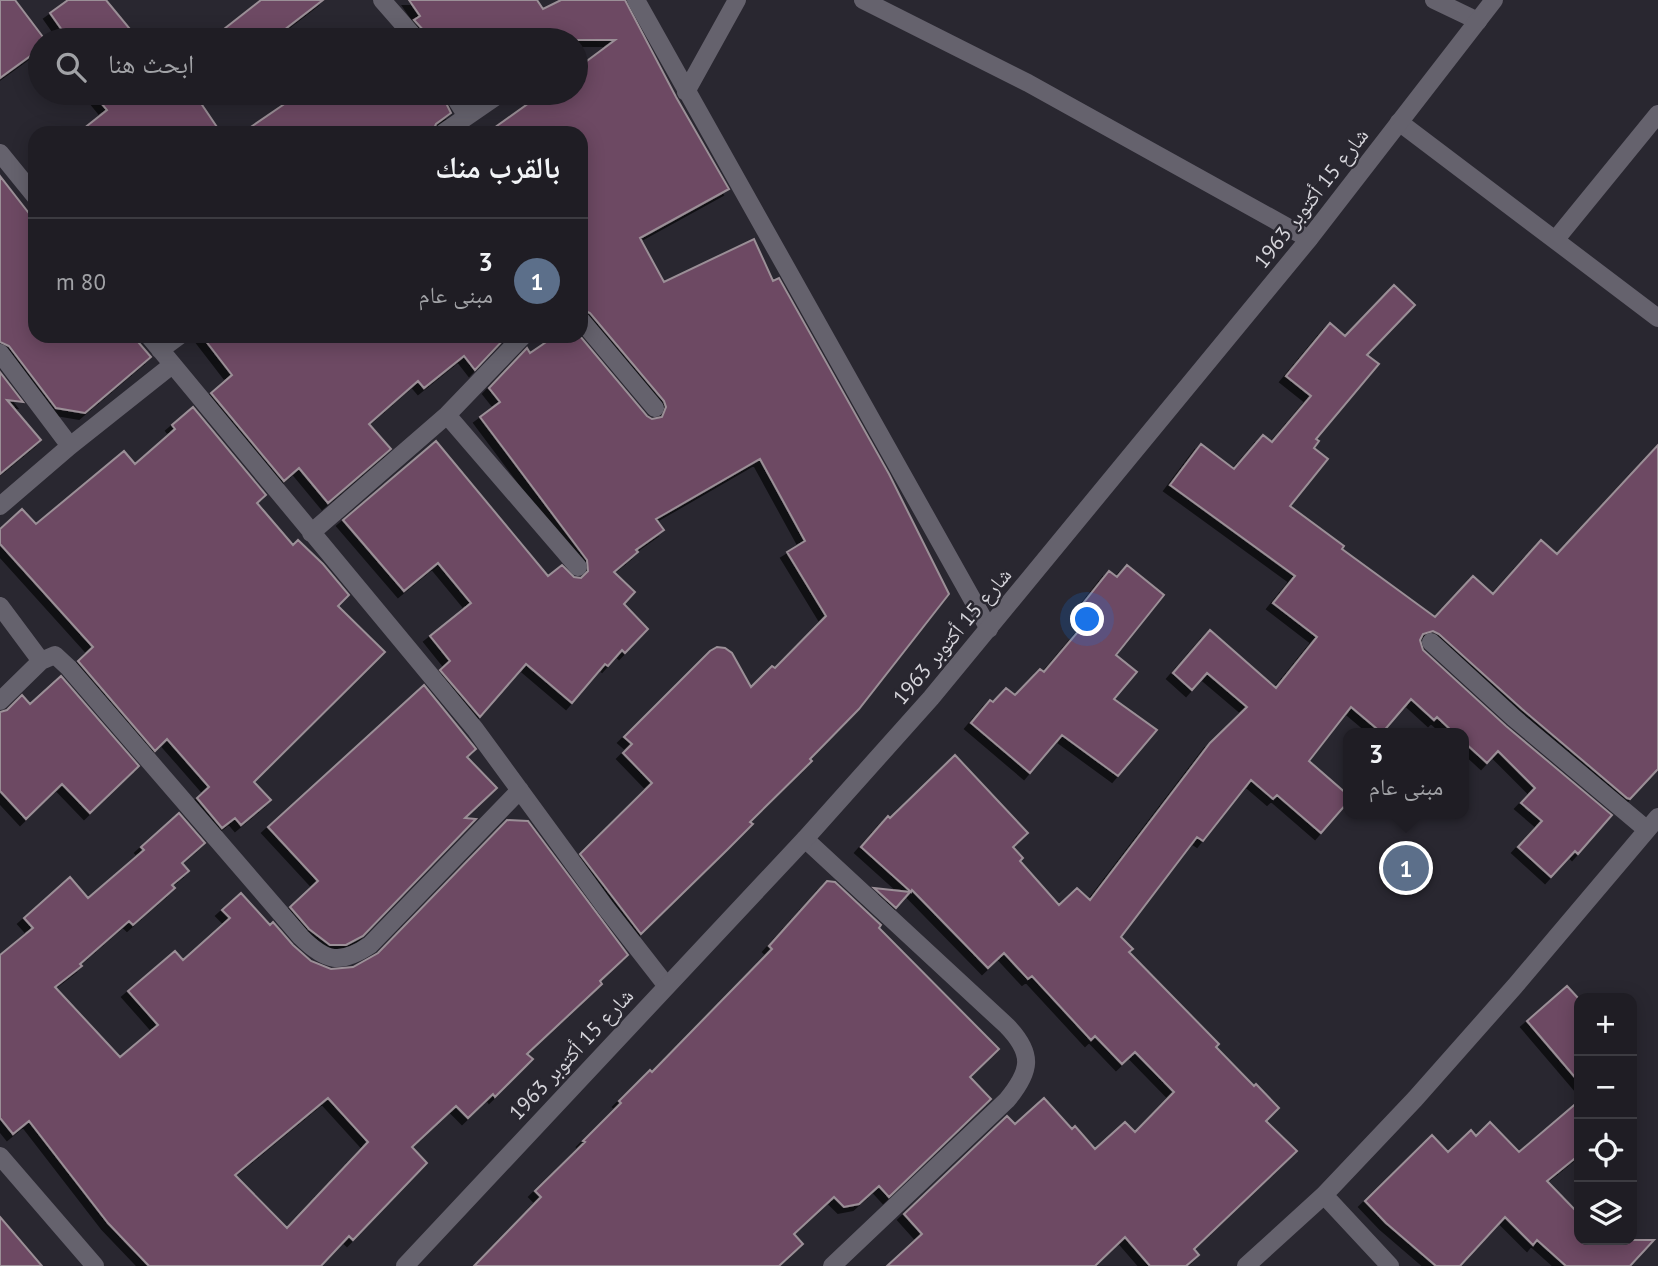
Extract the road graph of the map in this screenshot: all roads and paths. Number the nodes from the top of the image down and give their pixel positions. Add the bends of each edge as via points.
1 (382, 0) edge
2 (636, 0) edge
3 (737, 0) edge
4 (863, 0) edge
5 (1434, 0) edge
6 (1493, 0) edge
7 (1478, 21) junction
8 (406, 28) edge
9 (687, 92) junction
10 (460, 105) edge
11 (482, 105) edge
12 (1658, 114) edge
13 (466, 115) junction
14 (1399, 122) junction
15 (452, 126) edge
16 (0, 153) edge
17 (28, 188) edge
18 (1309, 239) junction
19 (1556, 239) junction
20 (1658, 318) edge
21 (588, 328) edge
22 (154, 343) edge
23 (516, 343) edge
24 (0, 353) edge
25 (172, 365) junction
26 (654, 408) dead end
27 (447, 415) junction
28 (70, 446) junction
29 (0, 506) edge
30 (310, 533) junction
31 (578, 567) dead end
32 (0, 606) edge
33 (989, 629) junction
34 (1431, 642) dead end
35 (41, 661) junction
36 (0, 701) edge
37 (520, 790) junction
38 (1652, 823) edge
39 (805, 839) junction
40 (666, 985) junction
41 (0, 1156) edge
42 (1324, 1195) junction
43 (95, 1266) edge
44 (405, 1266) edge
45 (832, 1266) edge
46 (1246, 1266) edge
47 (1391, 1266) edge

1 - 8 street
2 - 9 street
3 - 9 street
4 - 18 street via 1028,83
5 - 7 street
6 - 7 street, شارع 15 أكتوبر 1963
7 - 14 street, شارع 15 أكتوبر 1963
9 - 33 street
10 - 13 street
11 - 13 street
12 - 19 street
13 - 15 street
14 - 18 street, شارع 15 أكتوبر 1963
14 - 19 street
16 - 17 street
18 - 33 street, شارع 15 أكتوبر 1963
19 - 20 street
21 - 26 street
22 - 25 street
23 - 27 street
24 - 28 street
25 - 28 street
25 - 30 street
27 - 30 street
27 - 31 street
28 - 29 street
30 - 37 street via 475,729
32 - 35 street
33 - 39 street, شارع 15 أكتوبر 1963
34 - 38 street via 1514,718
35 - 36 street
35 - 37 street via 55,655 64,662 301,937 317,953 334,959 353,956 370,945
37 - 40 street
38 - 42 street via 1515,986
39 - 40 street, شارع 15 أكتوبر 1963
39 - 45 street via 1007,1026 1026,1052 1027,1067 1007,1100
40 - 44 street, شارع 15 أكتوبر 1963
41 - 43 street
42 - 46 street
42 - 47 street

